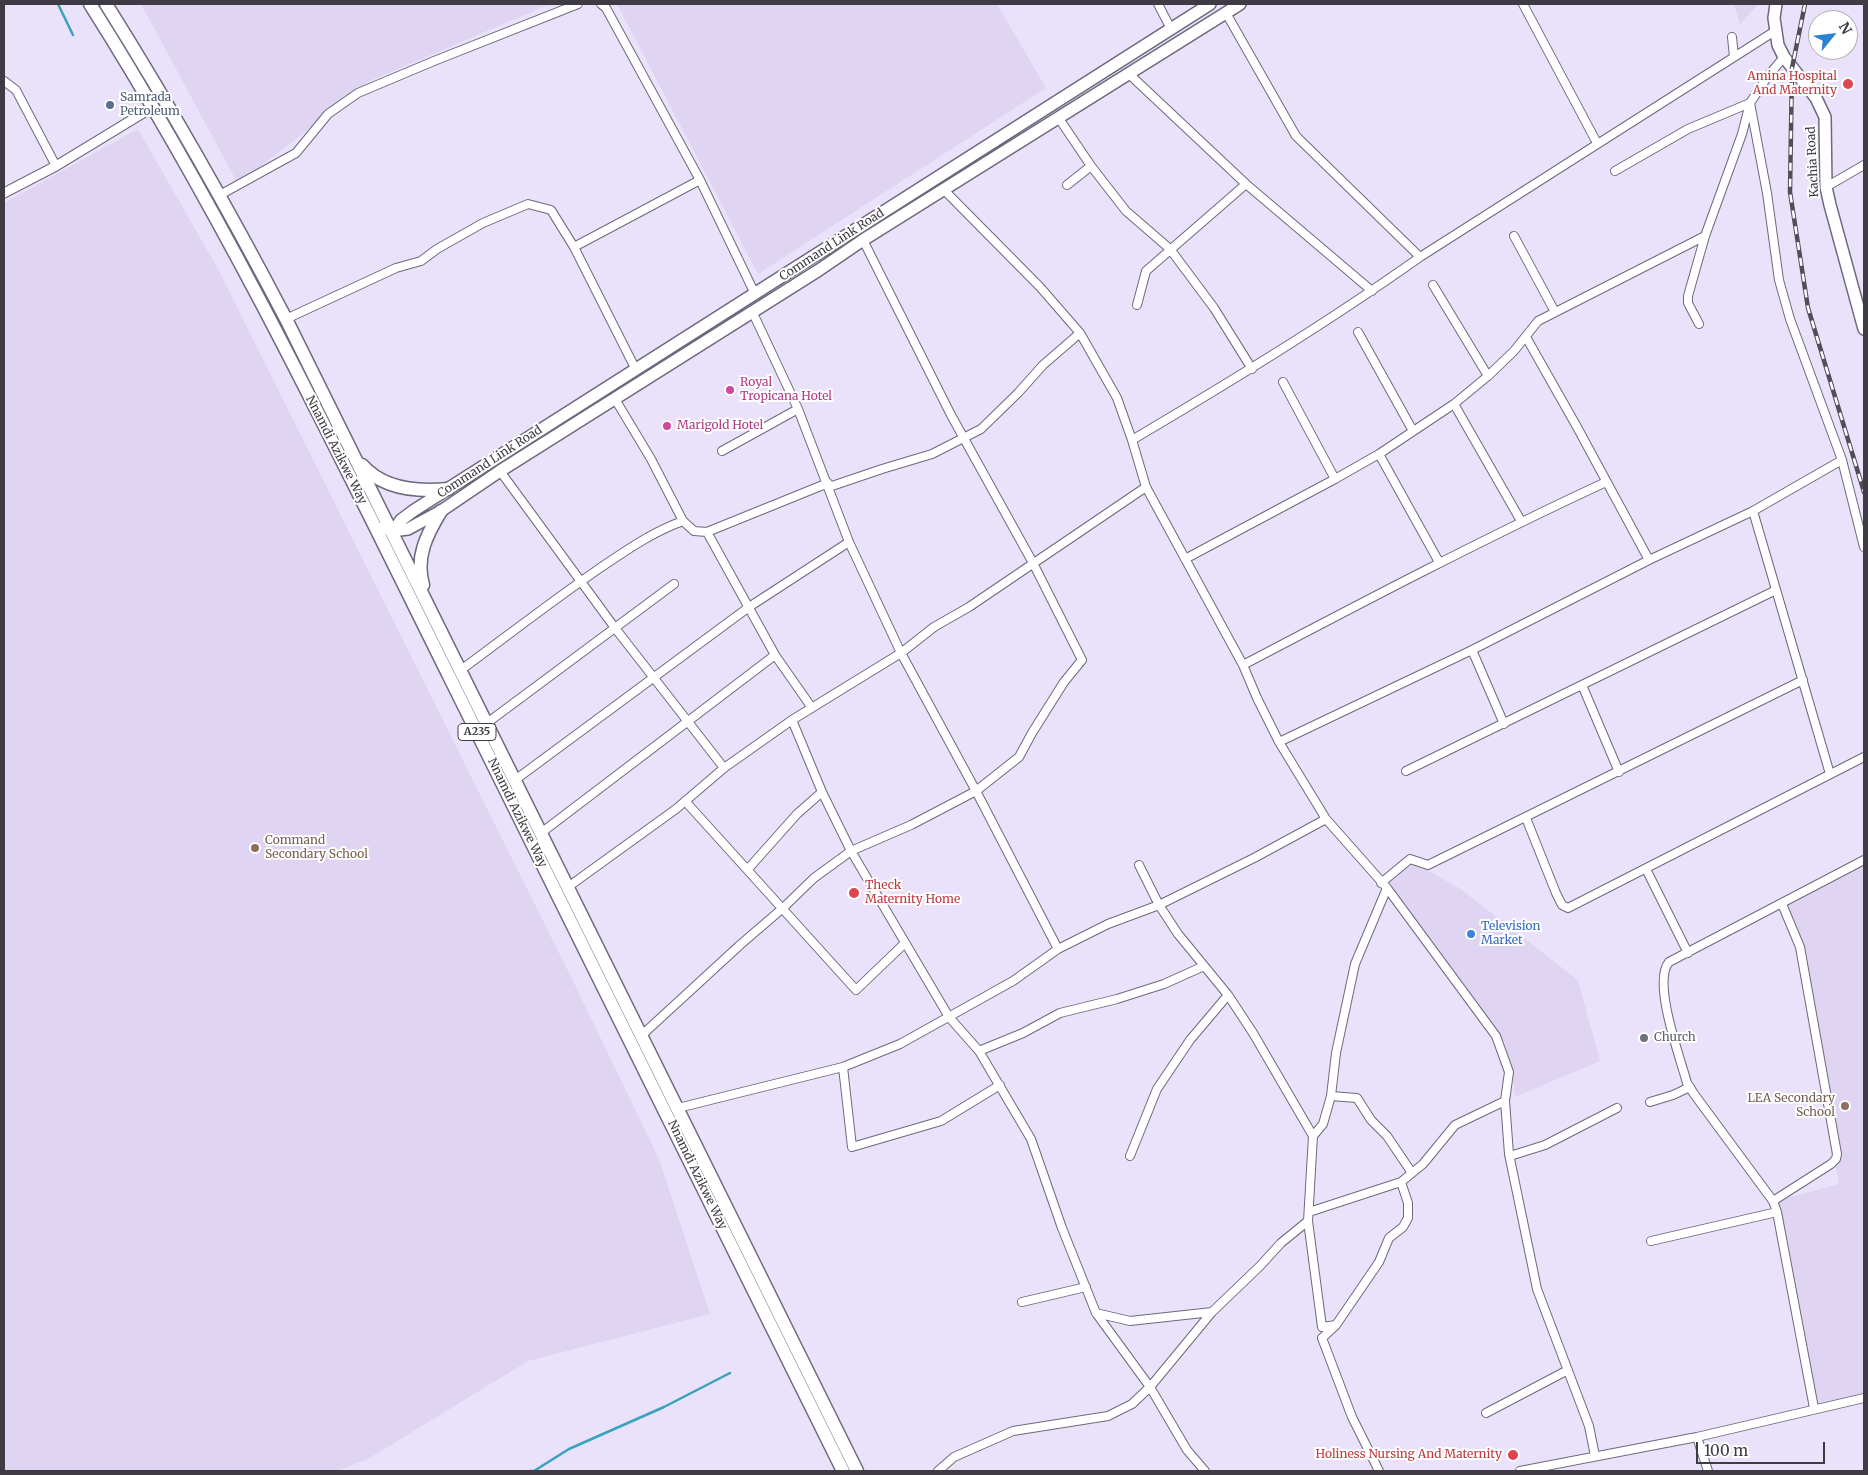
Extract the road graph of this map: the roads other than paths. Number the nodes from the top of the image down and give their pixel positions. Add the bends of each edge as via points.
1 (90, 4) edge
2 (106, 4) edge
3 (578, 4) edge
4 (600, 4) edge
5 (1158, 4) edge
6 (1210, 4) edge
7 (1240, 4) edge
8 (1523, 4) edge
9 (1776, 4) edge
10 (1226, 13) junction
11 (1171, 28) junction
12 (1775, 31) junction
13 (1732, 37) dead end
14 (1734, 57) junction
15 (1784, 57) junction
16 (1128, 73) junction
17 (4, 81) edge
18 (1750, 103) junction
19 (153, 107) junction
20 (1058, 117) junction
21 (1597, 143) junction
22 (1864, 165) edge
23 (56, 166) junction
24 (1091, 166) junction
25 (1615, 171) dead end
26 (700, 180) junction
27 (1246, 184) junction
28 (1067, 185) dead end
29 (1826, 187) junction
30 (944, 190) junction
31 (4, 194) edge
32 (218, 196) junction
33 (1514, 236) dead end
34 (1705, 236) junction
35 (863, 240) junction
36 (574, 247) junction
37 (1170, 250) junction
38 (1420, 257) junction
39 (812, 258) junction
40 (819, 270) junction
41 (1433, 285) dead end
42 (1372, 291) junction
43 (755, 294) junction
44 (1137, 305) dead end
45 (752, 311) junction
46 (1555, 312) junction
47 (286, 319) junction
48 (1699, 324) dead end
49 (1864, 329) edge
50 (1358, 332) dead end
51 (1080, 333) junction
52 (1526, 337) junction
53 (1252, 369) junction
54 (636, 370) junction
55 (1488, 376) junction
56 (1282, 382) dead end
57 (615, 399) junction
58 (1454, 404) junction
59 (798, 409) junction
60 (1413, 431) junction
61 (964, 437) junction
62 (1132, 440) junction
63 (349, 447) junction
64 (722, 451) dead end
65 (1379, 454) junction
66 (1842, 460) junction
67 (500, 471) junction
68 (1335, 479) junction
69 (1606, 482) junction
70 (828, 485) junction
71 (1146, 487) junction
72 (448, 489) junction
73 (441, 511) junction
74 (1753, 511) junction
75 (368, 513) junction
76 (683, 521) junction
77 (1521, 521) junction
78 (392, 531) junction
79 (707, 532) junction
80 (849, 542) junction
81 (1864, 548) edge
82 (1185, 559) junction
83 (1649, 560) junction
84 (1439, 562) junction
85 (1033, 564) junction
86 (399, 576) junction
87 (581, 581) junction
88 (674, 584) dead end
89 (1776, 590) junction
90 (429, 606) junction
91 (749, 607) junction
92 (615, 628) junction
93 (1472, 650) junction
94 (900, 653) junction
95 (775, 655) junction
96 (1243, 665) junction
97 (461, 670) junction
98 (652, 677) junction
99 (1803, 680) junction
100 (1582, 685) junction
101 (812, 708) junction
102 (688, 720) junction
103 (792, 720) junction
104 (487, 723) junction
105 (1504, 724) junction
106 (1279, 742) junction
107 (1864, 757) edge
108 (724, 768) junction
109 (1406, 772) dead end
110 (1619, 772) junction
111 (1830, 774) junction
112 (515, 780) junction
113 (976, 791) junction
114 (822, 792) junction
115 (685, 801) junction
116 (1526, 818) junction
117 (1326, 819) junction
118 (541, 833) junction
119 (851, 852) junction
120 (1864, 860) edge
121 (1139, 865) dead end
122 (748, 869) junction
123 (1646, 869) junction
124 (1384, 886) junction
125 (568, 887) junction
126 (1782, 904) junction
127 (1160, 905) junction
128 (783, 908) junction
129 (905, 943) junction
130 (1058, 950) junction
131 (1688, 953) junction
132 (1204, 966) junction
133 (1228, 995) junction
134 (949, 1018) junction
135 (642, 1035) junction
136 (979, 1051) junction
137 (843, 1066) junction
138 (1000, 1085) junction
139 (1690, 1086) junction
140 (1331, 1096) junction
141 (1505, 1101) junction
142 (1650, 1102) dead end
143 (678, 1108) junction
144 (1617, 1108) dead end
145 (1313, 1136) junction
146 (1130, 1156) dead end
147 (1510, 1156) junction
148 (1412, 1173) junction
149 (1400, 1182) junction
150 (1773, 1201) junction
151 (1309, 1212) junction
152 (1777, 1212) junction
153 (1308, 1221) junction
154 (1651, 1241) dead end
155 (1086, 1287) junction
156 (1022, 1302) dead end
157 (1212, 1312) junction
158 (1096, 1313) junction
159 (1336, 1325) junction
160 (1568, 1370) junction
161 (1150, 1387) junction
162 (1864, 1398) edge
163 (1814, 1408) junction
164 (1486, 1413) dead end
165 (1697, 1437) junction
166 (1595, 1456) junction
167 (843, 1471) edge
168 (857, 1471) edge
169 (938, 1471) edge
170 (1205, 1471) edge
171 (1379, 1471) edge
172 (1520, 1471) edge
173 (1708, 1471) edge

1 - 19 highway, Nnamdi Azikwe Way / A235
2 - 32 highway, Nnamdi Azikwe Way / A235
3 - 32 street via 358,93 328,114 296,152
4 - 26 street via 606,8
5 - 11 street
6 - 11 main road, Command Link Road
7 - 10 main road, Command Link Road
8 - 21 street
9 - 12 main road, Kachia Road
10 - 16 main road, Command Link Road
10 - 38 street via 1296,136
11 - 39 main road, Command Link Road
12 - 14 street
12 - 15 main road, Kachia Road
13 - 14 street
14 - 21 street
15 - 18 street
15 - 29 main road, Kachia Road via 1822,108
16 - 20 main road, Command Link Road
16 - 27 street
17 - 23 street via 16,90
18 - 25 street via 1688,129
18 - 34 street
18 - 66 street via 1779,280 1790,319
19 - 23 street
19 - 75 highway, Nnamdi Azikwe Way / A235 via 253,286
20 - 24 street
20 - 30 main road, Command Link Road
21 - 38 street
22 - 29 street
23 - 31 street
24 - 28 street
24 - 37 street via 1126,211
26 - 36 street
26 - 43 street
27 - 37 street
27 - 42 street
29 - 49 main road, Kachia Road
30 - 35 main road, Command Link Road
30 - 51 street via 1040,287
32 - 47 highway, Nnamdi Azikwe Way / A235
33 - 46 street
34 - 46 street
34 - 48 street via 1688,296 1688,303
35 - 40 main road, Command Link Road
35 - 61 street
36 - 47 street via 550,210 528,204 483,223 422,261 396,268
36 - 54 street
37 - 44 street via 1146,272
37 - 53 street via 1214,308
38 - 42 street
39 - 40 main road
39 - 43 main road, Command Link Road
40 - 45 main road, Command Link Road
41 - 55 street
42 - 53 street
43 - 54 main road, Command Link Road
45 - 57 main road, Command Link Road
45 - 59 street
46 - 52 street via 1538,321
47 - 63 highway, Nnamdi Azikwe Way / A235
50 - 60 street
51 - 61 street via 1043,365 981,429
51 - 62 street via 1117,398
52 - 55 street
52 - 69 street
53 - 62 street
54 - 72 main road, Command Link Road
55 - 58 street
56 - 68 street
57 - 67 main road, Command Link Road
57 - 76 street
58 - 60 street
58 - 77 street
59 - 64 street
59 - 70 street
60 - 65 street
61 - 70 street via 932,454
61 - 85 street
62 - 71 street
63 - 72 highway via 366,469 389,483 416,489
63 - 78 highway, Nnamdi Azikwe Way / A235
65 - 68 street
65 - 84 street
66 - 74 street
66 - 81 street
67 - 73 main road, Command Link Road
67 - 87 street
68 - 82 street
69 - 77 street
69 - 83 street
70 - 79 street
70 - 80 street
71 - 82 street
71 - 85 street
72 - 78 main road, Command Link Road via 407,515
73 - 78 main road, Command Link Road via 408,529
73 - 90 highway via 427,534 422,550 422,582
74 - 83 street
74 - 89 street
75 - 78 main road via 377,523
75 - 86 highway, Nnamdi Azikwe Way / A235
76 - 79 street via 694,531
76 - 87 street via 638,542
77 - 84 street
78 - 86 main road via 392,554
78 - 90 highway, Nnamdi Azikwe Way / A235
79 - 91 street
80 - 91 street
80 - 94 street
82 - 96 street
83 - 93 street
84 - 96 street
85 - 94 street via 934,627
85 - 113 street via 1082,660 1064,682 1019,757
86 - 167 highway, Nnamdi Azikwe Way / A235
87 - 92 street
87 - 97 street
88 - 92 street
89 - 99 street
89 - 100 street
90 - 97 highway, Nnamdi Azikwe Way / A235
91 - 95 street
91 - 98 street
92 - 98 street
92 - 104 street
93 - 105 street
93 - 106 street
94 - 101 street
94 - 113 street
95 - 101 street
95 - 102 street
96 - 106 street
97 - 104 highway, Nnamdi Azikwe Way / A235
98 - 102 street
98 - 112 street
99 - 110 street
99 - 111 street
100 - 105 street
100 - 110 street
101 - 103 street
102 - 108 street
102 - 118 street
103 - 108 street
103 - 114 street
104 - 112 highway, Nnamdi Azikwe Way / A235
105 - 109 street
106 - 117 street
107 - 111 street
108 - 115 street
110 - 116 street
111 - 123 street
112 - 118 highway, Nnamdi Azikwe Way / A235
113 - 119 street
113 - 130 street
114 - 119 street
114 - 122 street via 797,814
115 - 122 street
115 - 125 street
116 - 123 street via 1556,893 1562,905 1568,908
116 - 124 street via 1428,865 1410,858
117 - 124 street
117 - 127 street
118 - 125 highway, Nnamdi Azikwe Way / A235
119 - 128 street via 814,878
119 - 129 street
120 - 126 street
121 - 127 street
122 - 128 street
123 - 131 street
124 - 140 street via 1355,964 1336,1053
124 - 141 street via 1496,1036 1509,1072
125 - 135 highway, Nnamdi Azikwe Way / A235
126 - 131 street
126 - 150 street via 1800,948 1837,1154 1831,1164
127 - 130 street via 1108,924
127 - 132 street
128 - 129 street via 856,990
128 - 135 street
129 - 134 street
130 - 134 street
131 - 139 street via 1669,962 1663,975 1664,1000
132 - 133 street
132 - 136 street via 1164,984 1060,1013
133 - 145 street
133 - 146 street via 1190,1040 1157,1089
134 - 136 street
134 - 137 street via 900,1044
135 - 143 highway, Nnamdi Azikwe Way / A235
136 - 138 street
137 - 138 street via 852,1147 941,1121
137 - 143 street
138 - 155 street via 1031,1139
139 - 142 street
139 - 150 street
140 - 145 street via 1323,1124
140 - 148 street via 1357,1098
141 - 147 street
141 - 148 street via 1455,1125
143 - 168 highway, Nnamdi Azikwe Way / A235
144 - 147 street via 1545,1145
145 - 151 street
147 - 160 street via 1536,1289
148 - 149 street
149 - 151 street
149 - 159 street via 1408,1202 1408,1218 1403,1227 1389,1238 1379,1262
150 - 152 street
151 - 153 street
152 - 154 street
152 - 163 street
153 - 157 street via 1280,1243
153 - 159 street via 1322,1327
155 - 156 street
155 - 158 street
157 - 158 street via 1130,1321
157 - 161 street
158 - 161 street
159 - 171 street via 1322,1338 1352,1417
160 - 164 street
160 - 166 street via 1589,1426
161 - 169 street via 1132,1404 1108,1416 1013,1431 954,1457
161 - 170 street via 1187,1450
162 - 163 street
163 - 165 street
165 - 166 street
165 - 173 street
166 - 172 street

